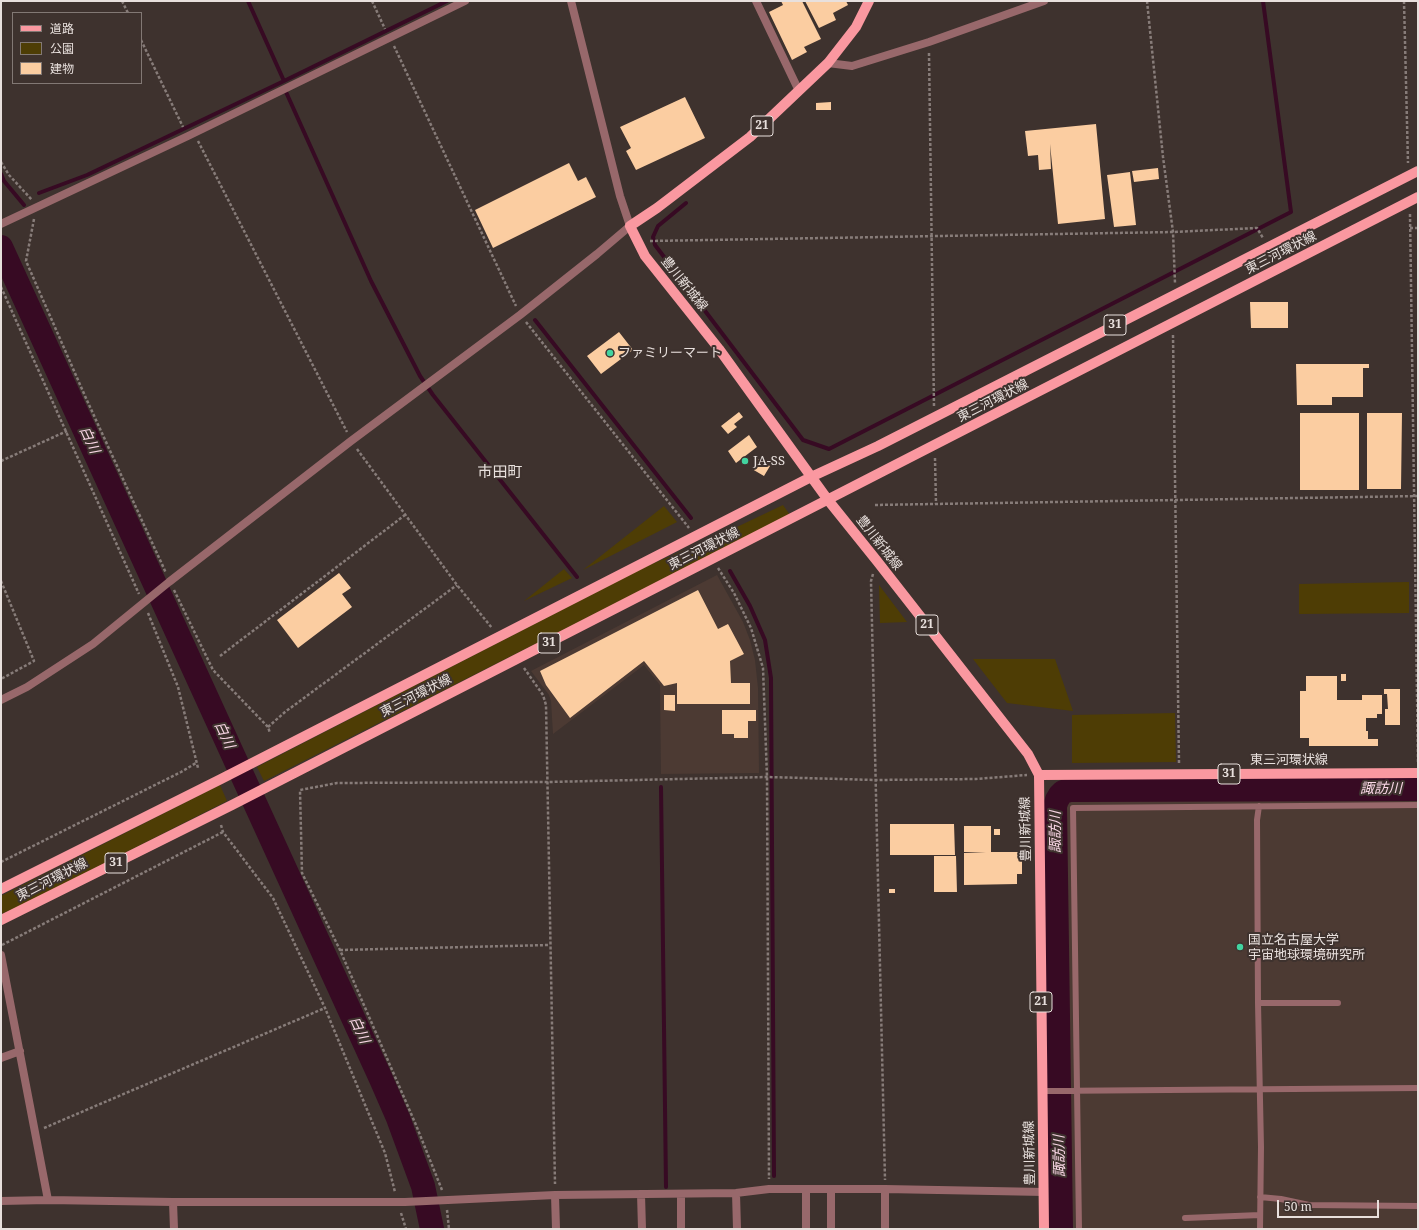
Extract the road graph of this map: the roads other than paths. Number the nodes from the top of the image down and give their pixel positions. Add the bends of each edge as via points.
1 (464, 1) edge
2 (571, 1) edge
3 (756, 1) edge
4 (869, 1) edge
5 (1044, 1) edge
6 (828, 63) junction
7 (799, 91) junction
8 (1418, 171) edge
9 (1414, 200) edge
10 (3, 223) edge
11 (630, 226) junction
12 (811, 478) junction
13 (828, 500) junction
14 (1, 700) edge
15 (1418, 773) edge
16 (1039, 775) junction
17 (1418, 804) edge
18 (1259, 806) junction
19 (1, 889) edge
20 (1, 920) edge
21 (1, 955) edge
22 (1258, 1003) junction
23 (1338, 1003) dead end
24 (20, 1050) junction
25 (1, 1058) edge
26 (1418, 1088) edge
27 (1259, 1090) junction
28 (1047, 1091) junction
29 (1077, 1092) junction
30 (885, 1189) junction
31 (806, 1190) junction
32 (831, 1190) junction
33 (1044, 1192) junction
34 (736, 1193) junction
35 (641, 1194) junction
36 (680, 1194) junction
37 (556, 1195) junction
38 (1260, 1197) junction
39 (48, 1200) junction
40 (1, 1201) edge
41 (173, 1202) junction
42 (1418, 1206) edge
43 (1260, 1215) junction
44 (1185, 1218) dead end
45 (174, 1229) edge
46 (556, 1229) edge
47 (642, 1229) edge
48 (681, 1229) edge
49 (737, 1229) edge
50 (806, 1229) edge
51 (832, 1229) edge
52 (885, 1229) edge
53 (1044, 1229) edge
54 (1079, 1229) edge
55 (1260, 1229) edge

1 - 10 street
2 - 11 street via 620,196
3 - 7 street
4 - 6 main road, 21 via 856,27
5 - 6 street via 852,66
6 - 7 main road, 21
7 - 11 main road, 21 via 750,137
8 - 12 main road, 東三河環状線 / 31
9 - 13 main road, 東三河環状線 / 31
11 - 12 main road, 豊川新城線 / 21 via 644,256 719,349
11 - 14 street via 520,315 351,441 93,644 27,687
12 - 13 main road, 豊川新城線 / 21
12 - 19 main road, 東三河環状線 / 31
13 - 16 main road, 豊川新城線 / 21 via 1028,754
13 - 20 main road, 東三河環状線 / 31 via 232,805
15 - 16 main road, 東三河環状線 / 31
16 - 28 main road, 豊川新城線 / 21
17 - 18 lane
18 - 22 lane
18 - 29 lane via 1073,808
21 - 24 street
22 - 23 lane
22 - 27 lane
24 - 25 street
24 - 39 street
26 - 27 lane
27 - 29 lane
27 - 38 lane
28 - 29 lane
28 - 33 main road, 豊川新城線 / 21
29 - 54 lane
30 - 32 street
30 - 33 street
30 - 52 street
31 - 32 street
31 - 34 street via 769,1189
31 - 50 street
32 - 51 street
33 - 53 main road, 豊川新城線 / 21
34 - 36 street
34 - 49 street
35 - 36 street
35 - 37 street
35 - 47 street
36 - 48 street
37 - 41 street via 402,1202
37 - 46 street
38 - 42 lane via 1309,1205
38 - 43 lane
39 - 40 street
39 - 41 street
41 - 45 street
43 - 44 lane
43 - 55 lane

